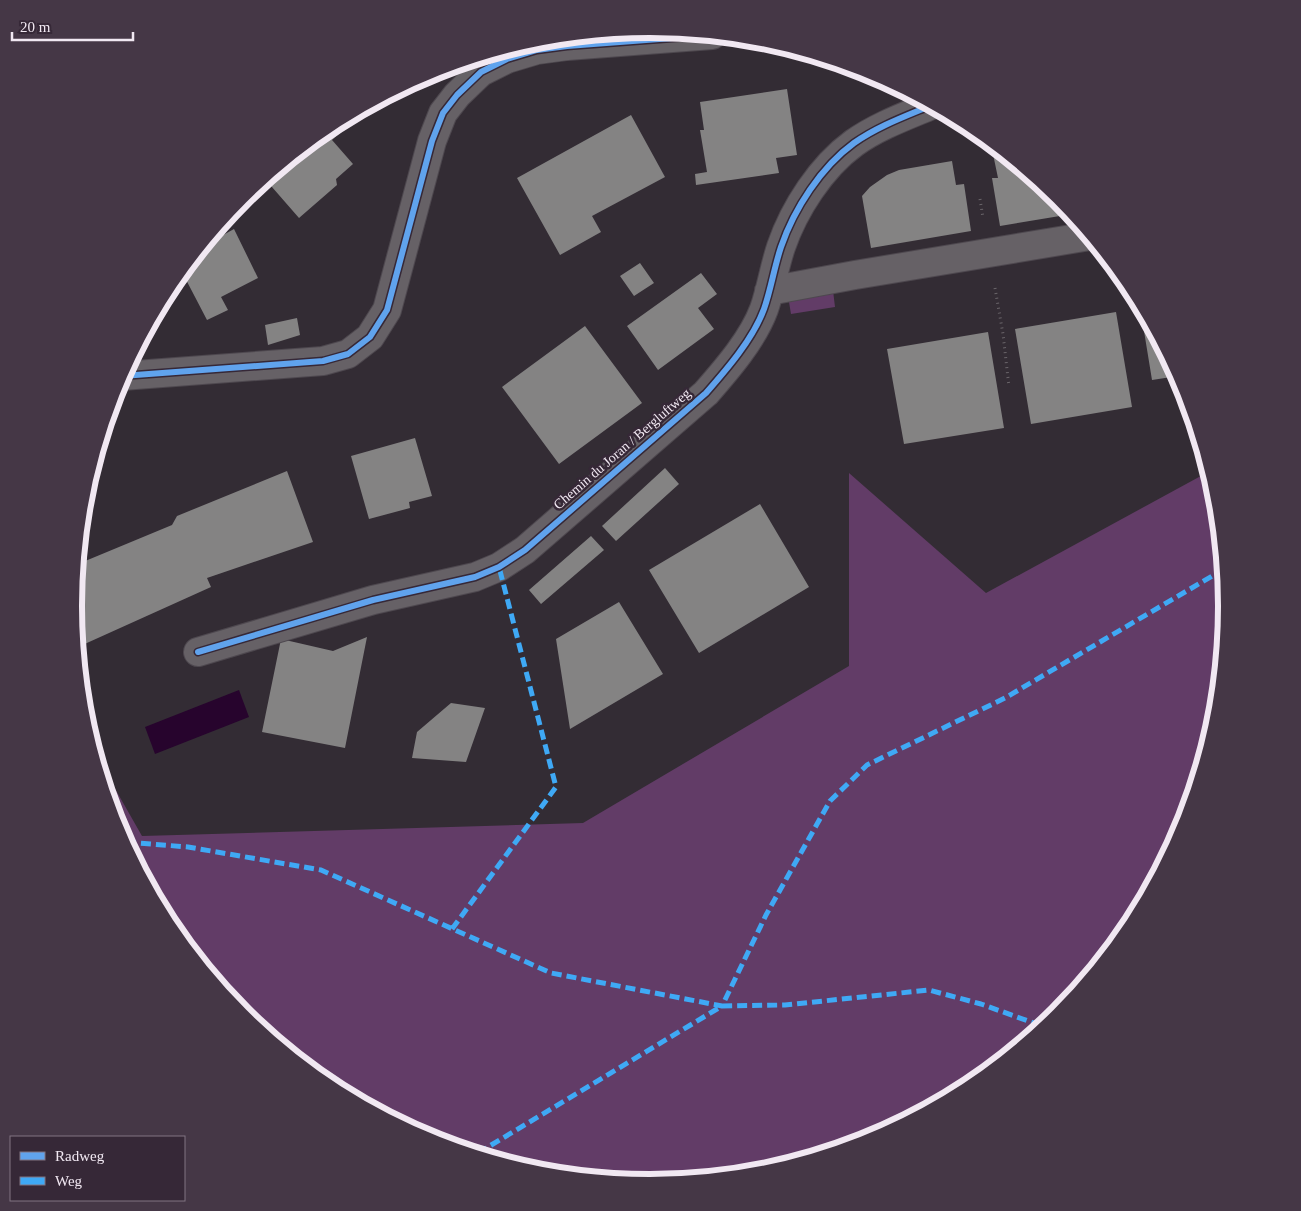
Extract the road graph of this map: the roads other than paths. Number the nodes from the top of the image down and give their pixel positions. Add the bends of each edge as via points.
1 (666, 38) edge
2 (924, 108) edge
3 (1083, 237) edge
4 (769, 291) junction
5 (132, 375) edge
6 (198, 652) dead end

1 - 5 street via 537,50 507,59 481,72 457,95 444,113 432,141 387,310 370,337 348,354 323,362
2 - 4 street, Chemin du Joran / Bergluftweg via 854,143 830,166 808,193 792,222 781,246
3 - 4 street
4 - 6 street, Chemin du Joran / Bergluftweg via 749,338 706,393 525,550 499,567 475,577 373,600

